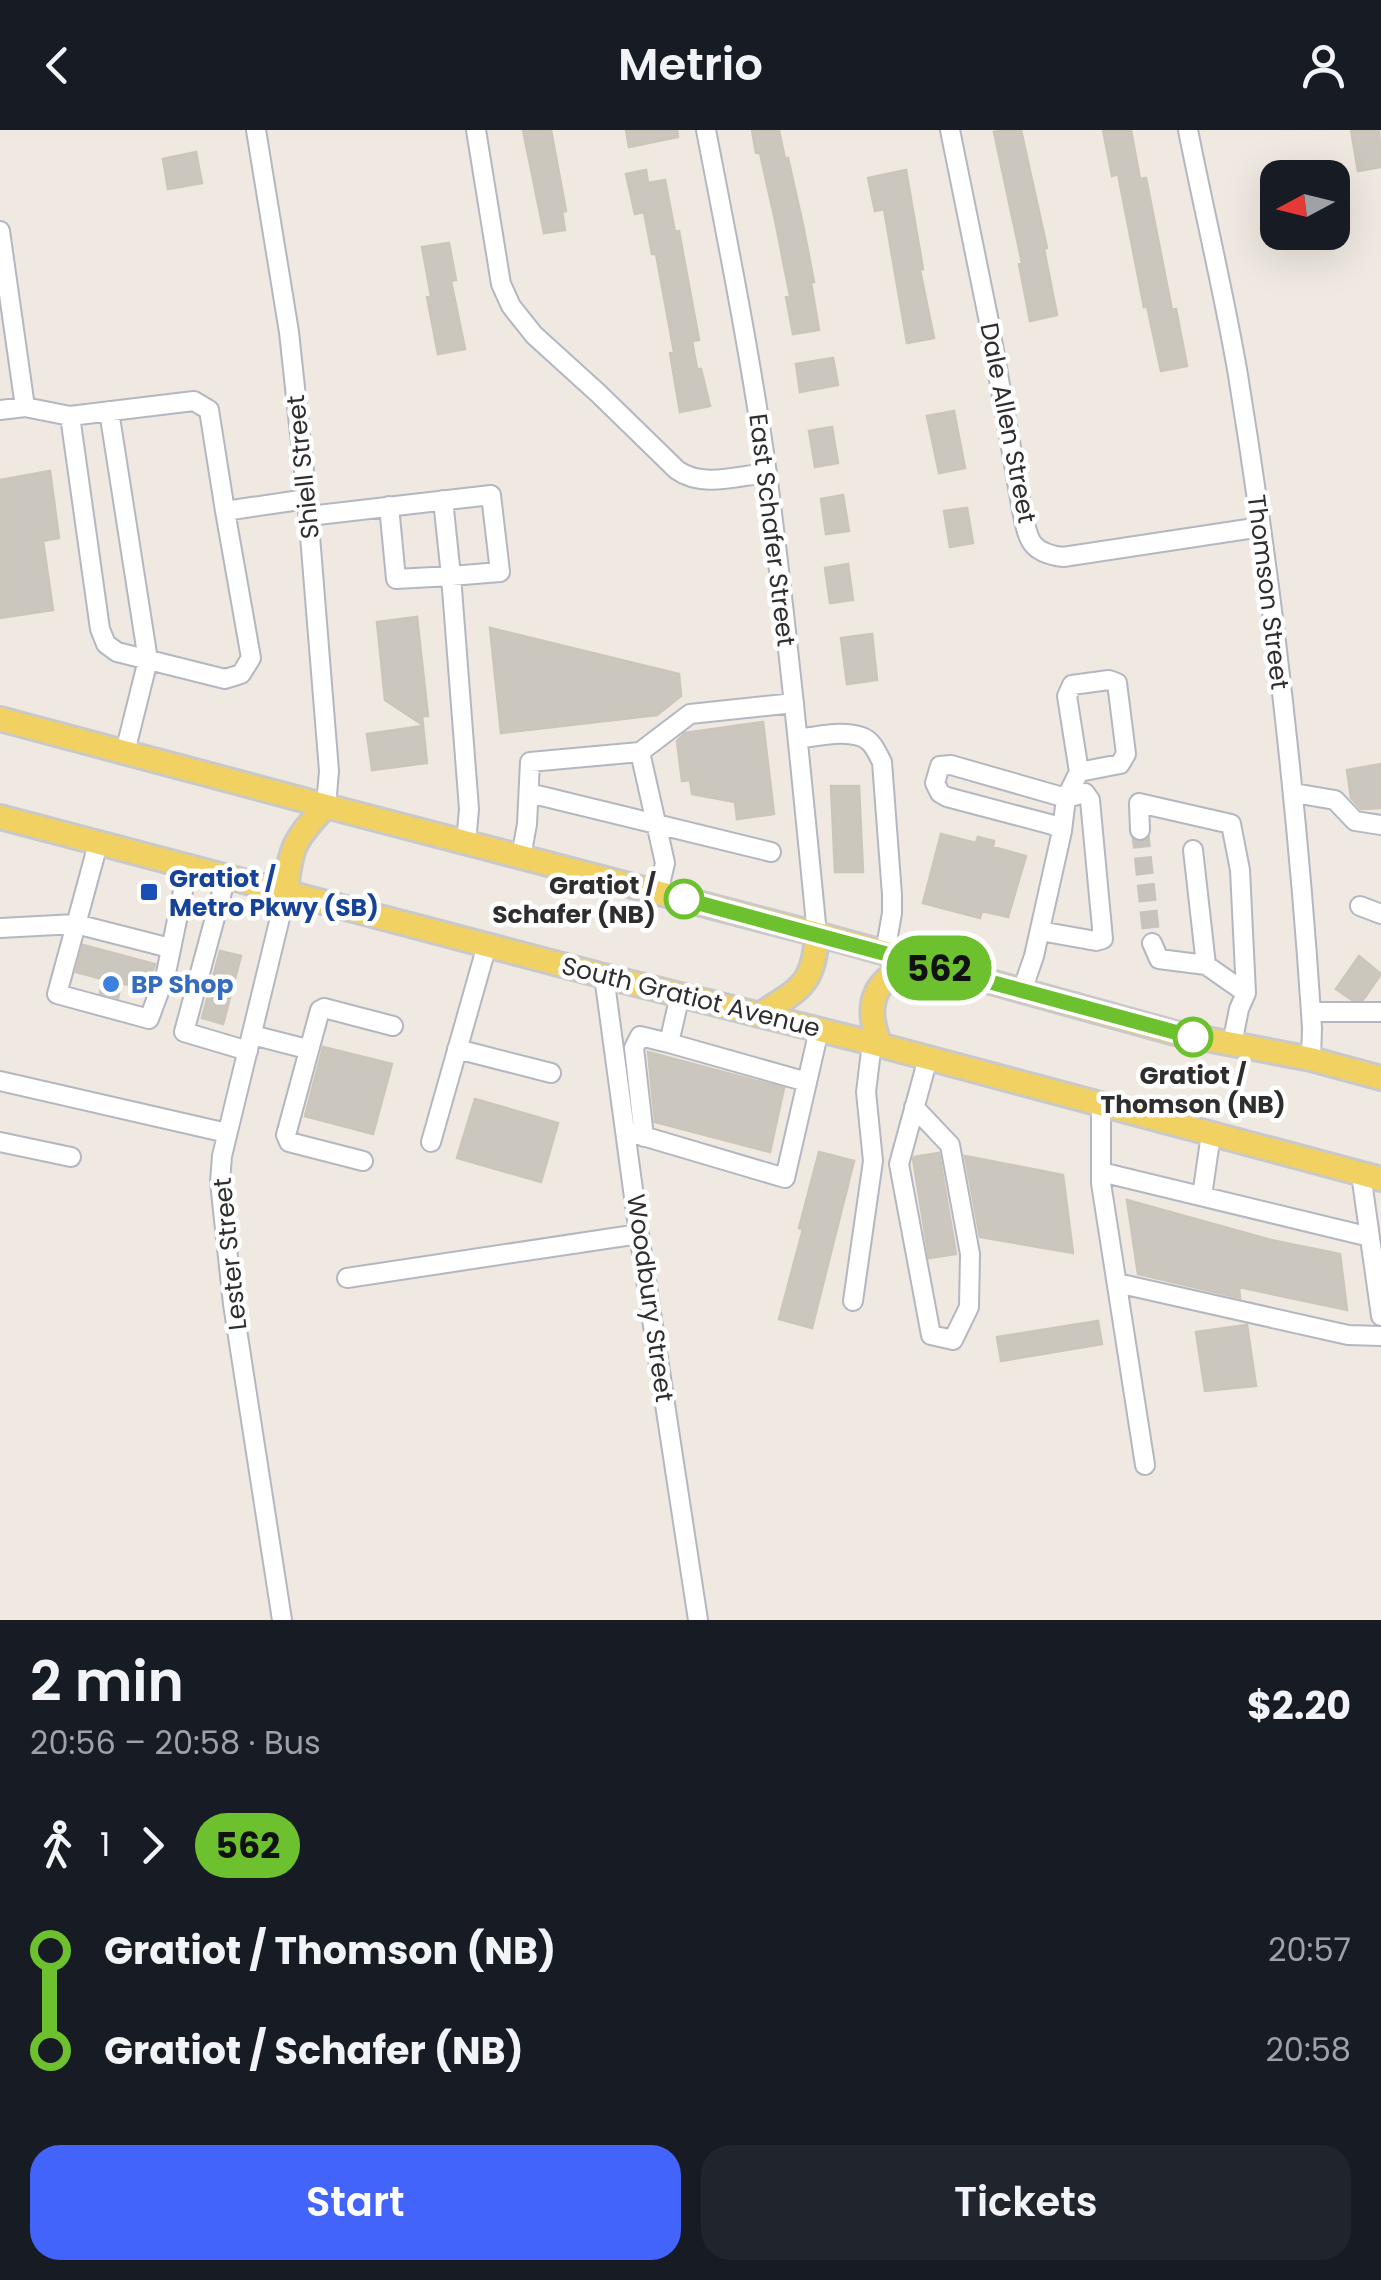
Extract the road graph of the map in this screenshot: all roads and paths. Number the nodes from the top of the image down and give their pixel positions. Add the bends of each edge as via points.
1 (256, 130) edge
2 (476, 130) edge
3 (706, 130) edge
4 (950, 130) edge
5 (1188, 130) edge
6 (0, 231) edge
7 (25, 406) junction
8 (0, 410) edge
9 (109, 412) junction
10 (70, 416) junction
11 (767, 473) junction
12 (444, 500) junction
13 (389, 506) junction
14 (308, 507) junction
15 (225, 511) junction
16 (1261, 527) junction
17 (451, 576) junction
18 (148, 660) junction
19 (794, 703) junction
20 (0, 719) edge
21 (798, 739) junction
22 (125, 752) junction
23 (640, 752) junction
24 (1078, 772) junction
25 (1294, 792) junction
26 (529, 793) junction
27 (1066, 798) junction
28 (326, 806) junction
29 (0, 817) edge
30 (657, 824) junction
31 (1381, 825) edge
32 (1140, 830) dead end
33 (1062, 831) junction
34 (466, 843) junction
35 (98, 844) junction
36 (1194, 850) dead end
37 (771, 852) dead end
38 (521, 858) junction
39 (188, 867) junction
40 (226, 877) junction
41 (286, 893) junction
42 (658, 893) junction
43 (1360, 906) dead end
44 (1381, 914) edge
45 (76, 924) junction
46 (0, 928) edge
47 (1040, 931) junction
48 (817, 934) junction
49 (1152, 943) dead end
50 (486, 945) junction
51 (170, 948) junction
52 (886, 953) junction
53 (916, 961) junction
54 (1206, 965) junction
55 (604, 976) junction
56 (1022, 991) junction
57 (1246, 992) junction
58 (680, 995) junction
59 (1311, 1012) junction
60 (1381, 1012) edge
61 (759, 1015) junction
62 (393, 1026) dead end
63 (819, 1030) junction
64 (250, 1043) junction
65 (670, 1043) junction
66 (876, 1044) junction
67 (1232, 1044) junction
68 (457, 1048) junction
69 (624, 1048) junction
70 (307, 1050) junction
71 (928, 1058) junction
72 (1310, 1059) junction
73 (552, 1073) dead end
74 (1381, 1078) edge
75 (0, 1081) edge
76 (807, 1082) junction
77 (1101, 1105) junction
78 (914, 1107) junction
79 (626, 1132) junction
80 (228, 1133) junction
81 (1210, 1134) junction
82 (644, 1137) junction
83 (0, 1142) edge
84 (431, 1142) dead end
85 (71, 1157) dead end
86 (363, 1162) dead end
87 (1101, 1172) junction
88 (1371, 1177) edge
89 (1202, 1196) junction
90 (639, 1234) junction
91 (1370, 1236) junction
92 (347, 1278) dead end
93 (1117, 1283) junction
94 (853, 1301) dead end
95 (1381, 1316) edge
96 (1381, 1336) edge
97 (1145, 1465) dead end
98 (282, 1620) edge
99 (698, 1620) edge

1 - 14 street, Shiell Street via 289,332
2 - 11 street via 501,284 520,319 687,478
3 - 11 street, East Schafer Street
4 - 16 street, Dale Allen Street via 1033,545 1063,557
5 - 16 street, Thomson Street
6 - 7 street
7 - 8 street
7 - 10 street
9 - 10 street
9 - 15 street via 194,401 209,410
9 - 18 street
10 - 18 street via 100,629 117,652
11 - 19 street, East Schafer Street
12 - 13 street
12 - 17 street
12 - 17 street via 491,495 500,572
13 - 14 street
13 - 17 street via 396,580
14 - 15 street
14 - 28 street, Shiell Street via 329,771
15 - 18 street via 251,658 241,674 225,679
16 - 25 street, Thomson Street
17 - 34 street
18 - 22 street
19 - 21 street, East Schafer Street
19 - 23 street via 690,714
20 - 22 main road
21 - 48 street, East Schafer Street
21 - 52 street via 864,738 882,762 892,895
22 - 28 main road
23 - 26 street via 530,762
23 - 30 street
24 - 24 street via 1067,696 1072,686 1118,682 1126,754 1120,764
24 - 27 street
25 - 31 street via 1334,800 1356,821
25 - 59 street, Thomson Street
26 - 30 street
26 - 38 street
27 - 33 street
27 - 33 street via 951,765 940,766 936,783 946,798
27 - 47 street via 1085,793 1090,800 1104,939
28 - 34 main road
28 - 41 main road via 292,847
29 - 35 main road, South Gratiot Avenue
30 - 37 street
30 - 42 street via 665,863
32 - 57 street via 1140,804 1231,824
33 - 47 street
34 - 38 main road
35 - 39 main road, South Gratiot Avenue
35 - 45 street
36 - 54 street
38 - 42 main road
39 - 40 main road, South Gratiot Avenue
39 - 51 street
40 - 41 main road, South Gratiot Avenue
40 - 64 street via 184,1032
41 - 50 main road, South Gratiot Avenue
41 - 64 street, Lester Street
42 - 48 main road
43 - 44 street
45 - 46 street
45 - 51 street
45 - 51 street via 57,994 150,1019
47 - 56 street
48 - 52 main road
48 - 61 main road via 810,975
49 - 54 street via 1159,959
50 - 55 main road, South Gratiot Avenue
50 - 68 street
52 - 53 main road
53 - 56 main road
53 - 66 main road via 897,969 874,995
54 - 57 street
55 - 58 main road, South Gratiot Avenue
55 - 69 street, Woodbury Street
56 - 67 main road
57 - 67 street
58 - 61 main road, South Gratiot Avenue
58 - 65 street
59 - 60 street
59 - 72 street, Thomson Street
61 - 63 main road, South Gratiot Avenue
62 - 70 street via 324,1008
63 - 66 main road, South Gratiot Avenue
63 - 76 street
64 - 70 street
64 - 80 street, Lester Street
65 - 69 street via 640,1036
65 - 76 street
66 - 71 main road, South Gratiot Avenue
66 - 94 street via 866,1092 873,1161
67 - 72 main road
68 - 73 street
68 - 84 street
69 - 79 street, Woodbury Street
69 - 82 street
70 - 86 street via 286,1139
71 - 77 main road, South Gratiot Avenue
71 - 78 street
72 - 74 main road
75 - 80 street
76 - 82 street via 785,1178
77 - 81 main road, South Gratiot Avenue
77 - 87 street
78 - 78 street via 899,1164 931,1335 952,1340 969,1306 970,1254 950,1145
79 - 82 street
79 - 90 street, Woodbury Street
80 - 98 street, Lester Street via 220,1182 233,1304
81 - 88 main road, South Gratiot Avenue
81 - 89 street
83 - 85 street
87 - 89 street
87 - 93 street
88 - 91 street
89 - 91 street
90 - 92 street
90 - 99 street, Woodbury Street
91 - 95 street
93 - 96 street
93 - 97 street

